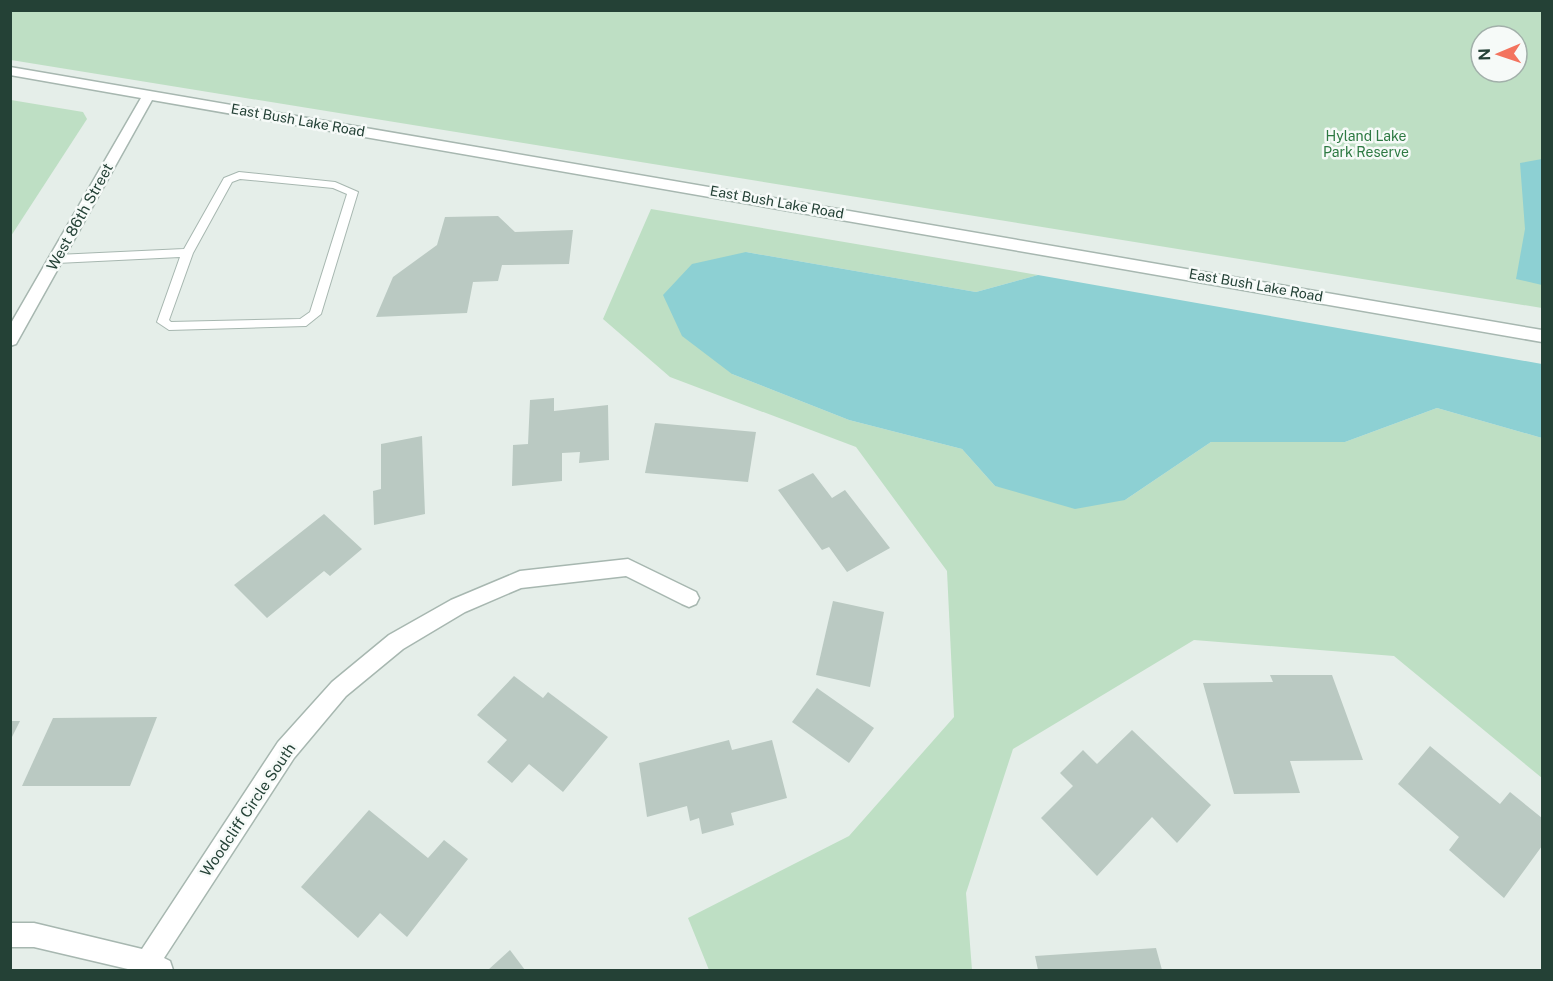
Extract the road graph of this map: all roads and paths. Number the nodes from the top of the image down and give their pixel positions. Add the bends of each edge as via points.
1 (10, 72) edge
2 (149, 94) junction
3 (187, 253) junction
4 (57, 259) junction
5 (1542, 336) edge
6 (10, 340) edge
7 (689, 598) dead end
8 (10, 935) edge
9 (154, 966) edge

1 - 2 street, East Bush Lake Road
2 - 4 street, West 86th Street
2 - 5 street, East Bush Lake Road
3 - 3 lane via 163,322 169,326 302,323 315,314 353,192 335,185 239,175 228,180
3 - 4 lane
4 - 6 street, West 86th Street
7 - 9 street, Woodcliff Circle South via 628,567 520,580 458,606 396,642 339,689 286,750
8 - 9 street via 34,935

